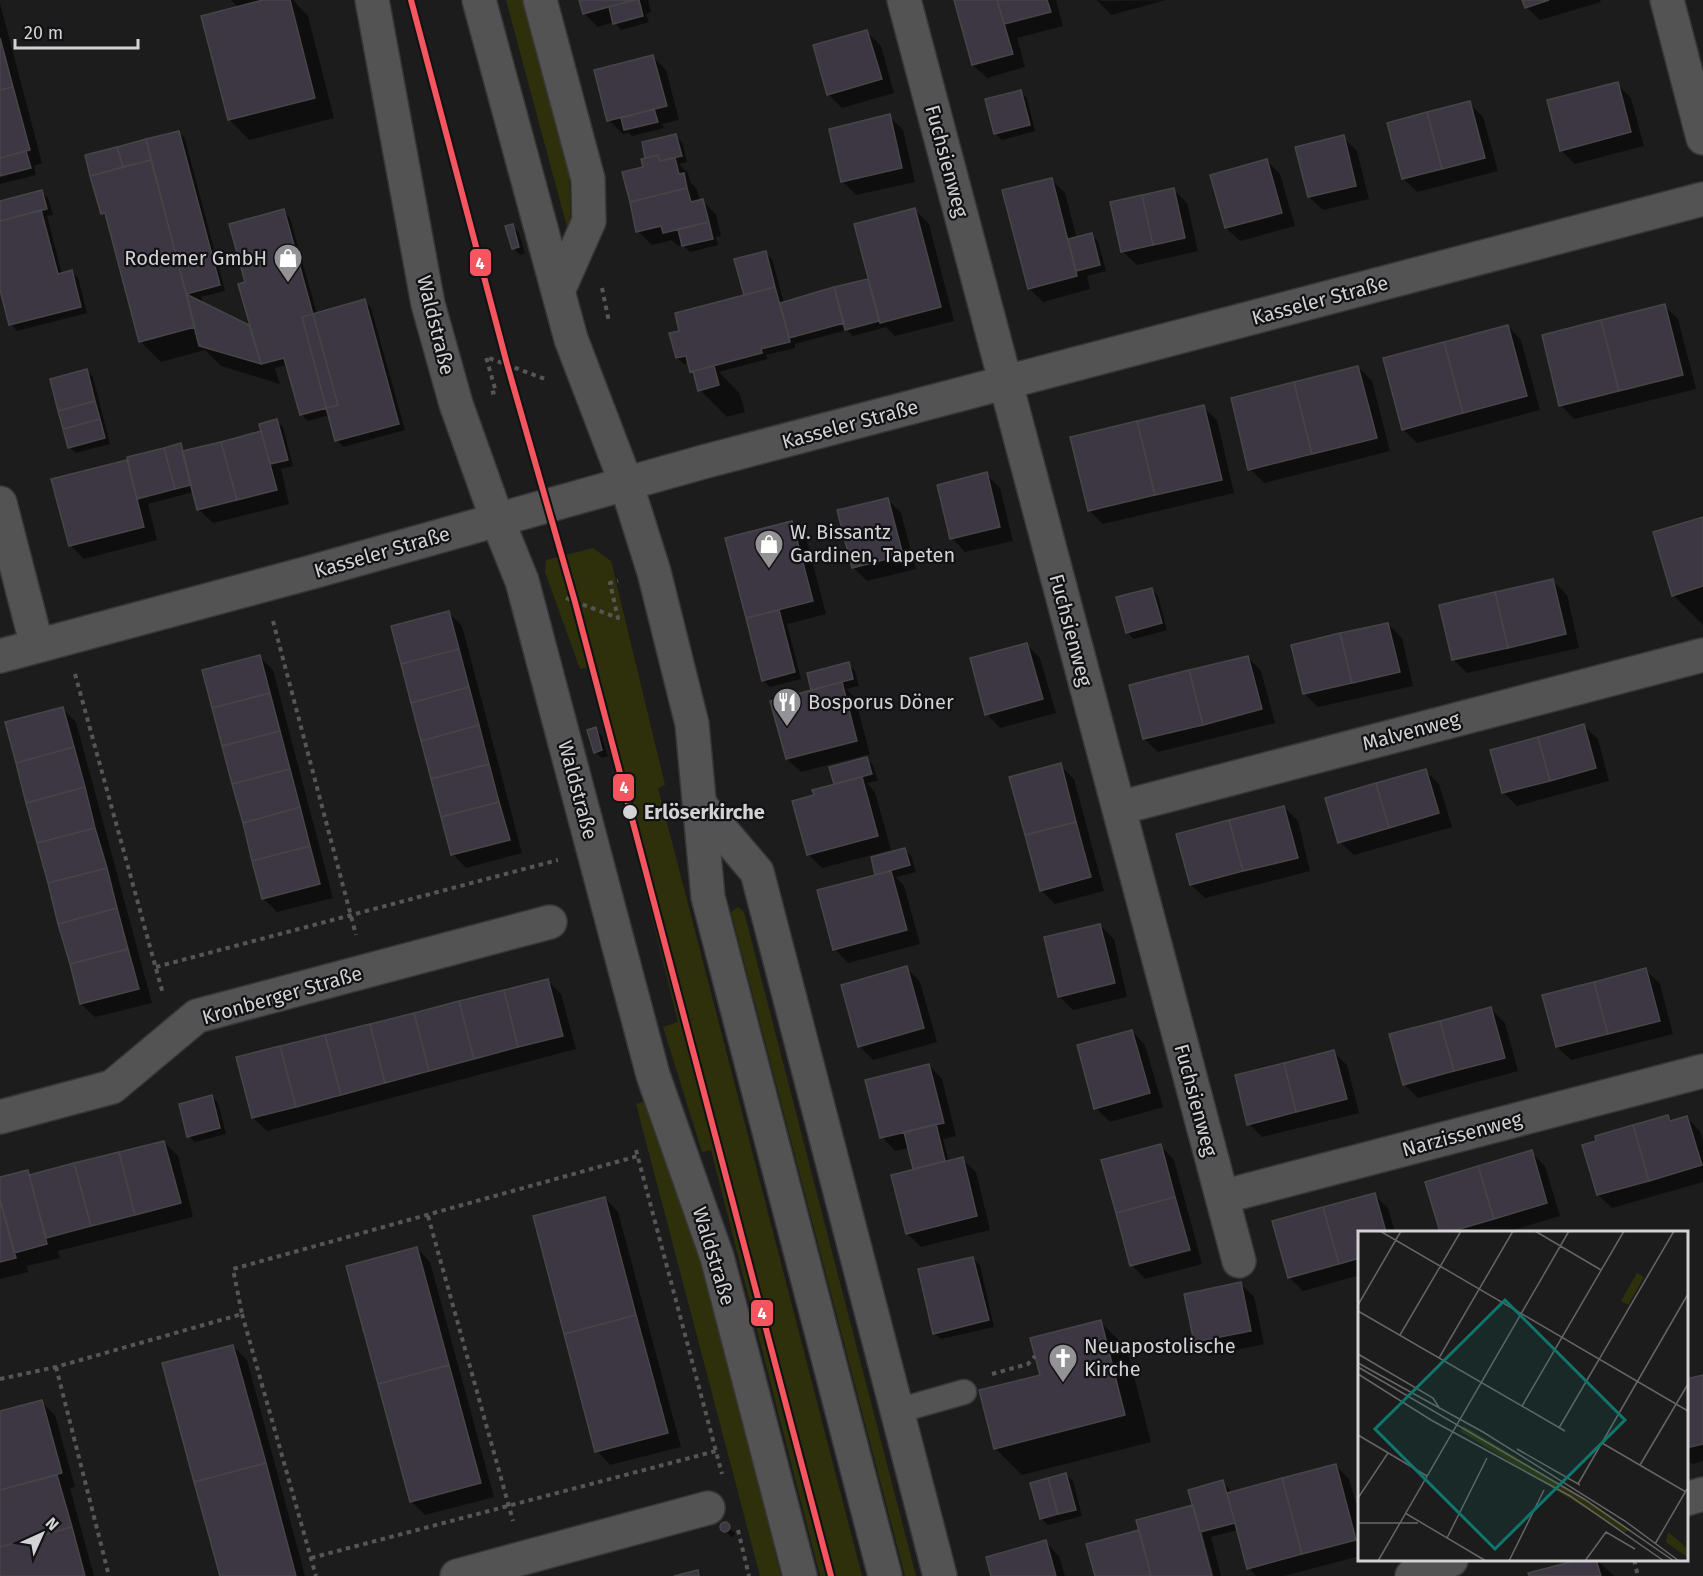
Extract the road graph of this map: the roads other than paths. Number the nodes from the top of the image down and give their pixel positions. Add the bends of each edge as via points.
1 (372, 0) edge
2 (479, 0) edge
3 (540, 0) edge
4 (904, 0) edge
5 (1667, 0) edge
6 (1703, 138) edge
7 (1703, 199) edge
8 (558, 291) junction
9 (1006, 383) junction
10 (626, 483) junction
11 (0, 503) edge
12 (497, 519) junction
13 (51, 642) junction
14 (1703, 655) edge
15 (0, 656) edge
16 (700, 805) junction
17 (1119, 808) junction
18 (549, 922) dead end
19 (1703, 1071) edge
20 (0, 1118) edge
21 (1222, 1197) junction
22 (1239, 1261) dead end
23 (964, 1392) road end
24 (897, 1411) junction
25 (1703, 1494) edge
26 (1688, 1498) edge
27 (723, 1504) road end
28 (1446, 1561) edge
29 (457, 1576) edge
30 (800, 1576) edge
31 (885, 1576) edge
32 (940, 1576) edge
33 (1412, 1576) edge

1 - 12 street, Waldstraße via 428,304 456,404
2 - 8 street
3 - 8 street via 588,179 590,221
4 - 9 street, Fuchsienweg
5 - 6 street
7 - 9 street, Kasseler Straße
8 - 10 street via 571,339
9 - 10 street, Kasseler Straße
9 - 17 street, Fuchsienweg
10 - 12 street, Kasseler Straße
10 - 16 street via 654,572 692,724
11 - 13 street
12 - 13 street, Kasseler Straße
12 - 30 street, Waldstraße via 522,581 653,1075 717,1257
13 - 15 street, Kasseler Straße
14 - 17 street, Malvenweg
16 - 24 street via 757,872
16 - 31 street via 710,909
17 - 21 street, Fuchsienweg
18 - 20 street, Kronberger Straße via 198,1016 112,1087
19 - 21 street, Narzissenweg
21 - 22 street, Fuchsienweg
23 - 24 lane
24 - 32 street
25 - 26 street
27 - 29 street
28 - 33 street

